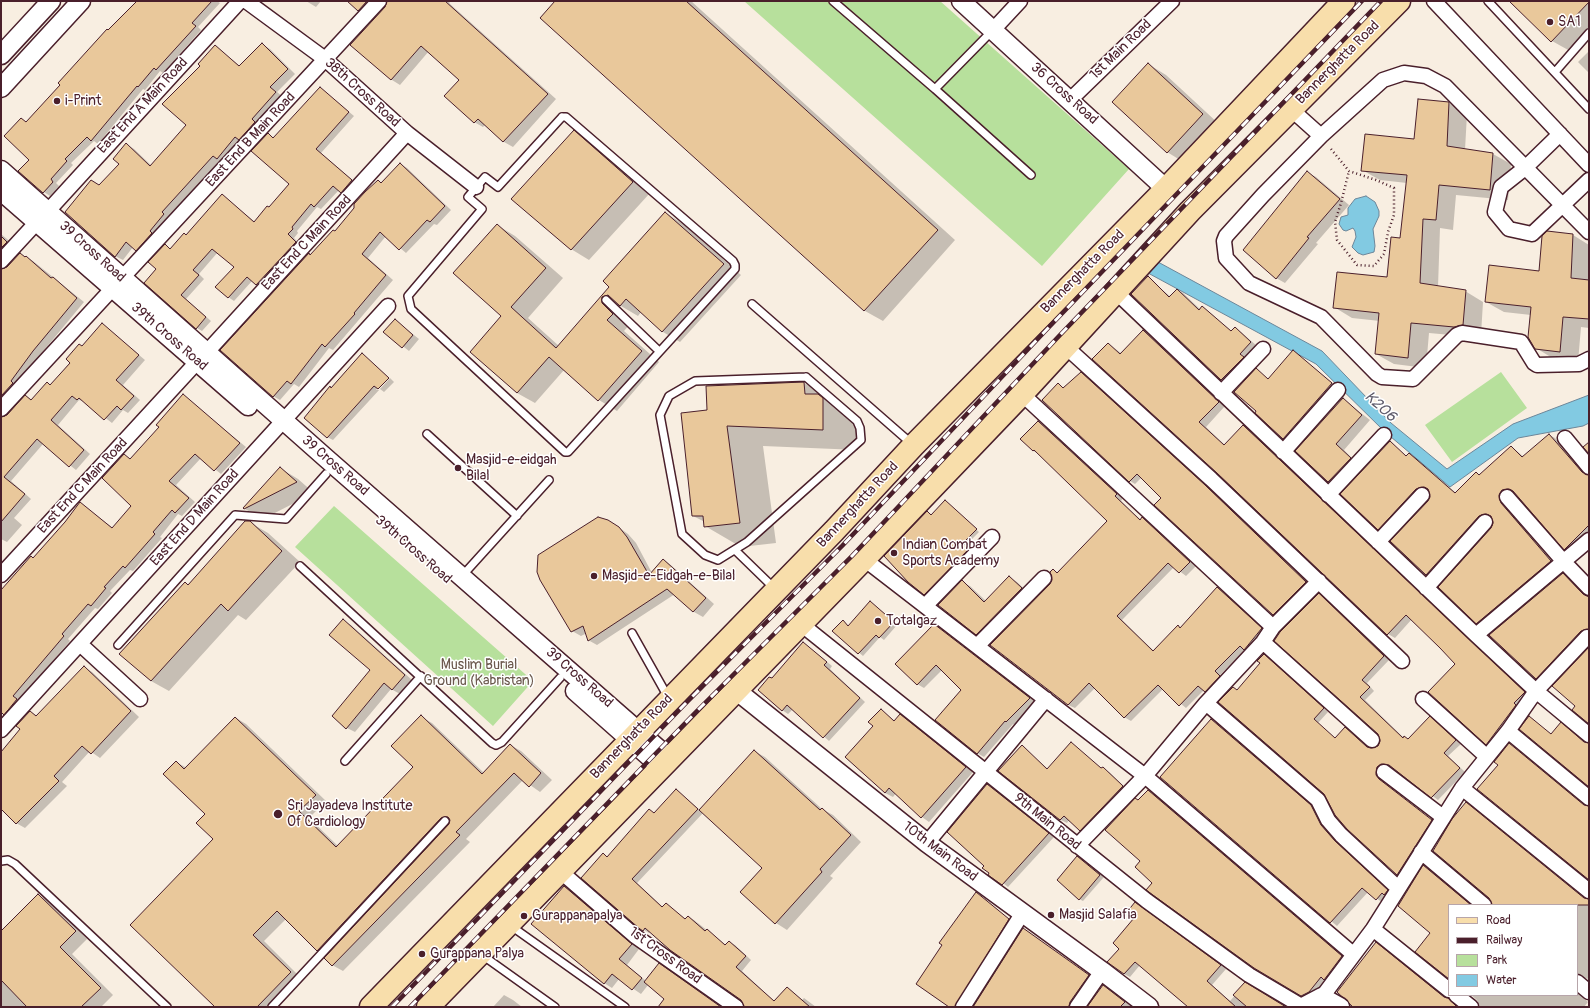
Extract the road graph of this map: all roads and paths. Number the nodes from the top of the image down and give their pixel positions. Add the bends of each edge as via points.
1 (51, 1) edge
2 (81, 1) edge
3 (240, 1) edge
4 (246, 1) edge
5 (379, 1) edge
6 (833, 1) edge
7 (961, 1) edge
8 (1020, 1) edge
9 (1172, 1) edge
10 (1344, 1) edge
11 (1399, 1) edge
12 (1434, 1) edge
13 (1489, 2) edge
14 (993, 30) junction
15 (1589, 33) edge
16 (1, 55) edge
17 (325, 59) junction
18 (1555, 72) junction
19 (1, 88) edge
20 (935, 89) junction
21 (1070, 100) junction
22 (1589, 108) edge
23 (1292, 110) junction
24 (407, 133) junction
25 (1560, 134) junction
26 (1321, 136) junction
27 (1589, 165) edge
28 (1525, 168) junction
29 (1, 170) edge
30 (1349, 171) junction
31 (1031, 175) dead end
32 (1589, 180) edge
33 (476, 187) junction
34 (1166, 189) junction
35 (1, 191) edge
36 (1563, 205) junction
37 (42, 217) junction
38 (1589, 232) edge
39 (1, 261) edge
40 (117, 283) junction
41 (1115, 291) junction
42 (606, 300) dead end
43 (752, 304) dead end
44 (388, 306) dead end
45 (1065, 346) junction
46 (1263, 349) dead end
47 (660, 351) junction
48 (202, 357) junction
49 (1589, 359) edge
50 (1338, 390) dead end
51 (1221, 393) junction
52 (1022, 394) junction
53 (1, 410) edge
54 (280, 426) junction
55 (427, 434) dead end
56 (1384, 435) dead end
57 (1566, 438) dead end
58 (914, 445) junction
59 (1283, 452) junction
60 (1589, 466) edge
61 (326, 474) junction
62 (550, 480) dead end
63 (1328, 495) junction
64 (1422, 495) dead end
65 (1507, 497) dead end
66 (518, 516) junction
67 (1485, 522) dead end
68 (992, 537) dead end
69 (1589, 540) edge
70 (1378, 542) junction
71 (736, 550) junction
72 (864, 559) junction
73 (1564, 562) junction
74 (300, 566) dead end
75 (444, 569) junction
76 (1, 574) edge
77 (462, 577) junction
78 (1044, 578) dead end
79 (1319, 581) junction
80 (1426, 588) junction
81 (1589, 588) edge
82 (776, 590) junction
83 (926, 605) junction
84 (801, 624) junction
85 (1273, 627) junction
86 (632, 633) dead end
87 (1476, 635) junction
88 (1587, 637) dead end
89 (1263, 642) junction
90 (80, 644) junction
91 (118, 645) dead end
92 (977, 646) junction
93 (1402, 661) dead end
94 (420, 676) junction
95 (560, 678) junction
96 (737, 691) junction
97 (1536, 691) junction
98 (140, 699) dead end
99 (669, 699) junction
100 (1046, 699) junction
101 (1423, 699) dead end
102 (1206, 702) junction
103 (1, 730) edge
104 (1508, 731) junction
105 (634, 735) junction
106 (1589, 735) edge
107 (1372, 740) dead end
108 (1486, 756) junction
109 (345, 760) dead end
110 (666, 763) junction
111 (1384, 772) dead end
112 (986, 773) junction
113 (1145, 776) junction
114 (1462, 788) junction
115 (1589, 798) edge
116 (1443, 817) junction
117 (445, 821) dead end
118 (927, 843) junction
119 (1077, 846) junction
120 (1421, 852) junction
121 (1, 861) edge
122 (560, 872) junction
123 (1398, 888) junction
124 (1589, 891) edge
125 (1483, 904) edge
126 (1022, 914) junction
127 (509, 924) junction
128 (1372, 929) junction
129 (480, 954) junction
130 (1352, 954) junction
131 (1102, 971) junction
132 (1578, 983) edge
133 (1448, 989) edge
134 (1589, 992) edge
135 (1457, 996) edge
136 (1322, 997) junction
137 (167, 1007) edge
138 (272, 1007) edge
139 (371, 1007) edge
140 (428, 1007) edge
141 (554, 1007) edge
142 (625, 1007) edge
143 (736, 1007) edge
144 (963, 1007) edge
145 (1077, 1007) edge
146 (1149, 1007) edge
147 (1303, 1007) edge
148 (1340, 1007) edge
149 (1471, 1007) edge

1 - 16 street
2 - 19 street
3 - 37 street, East End A Main Road
4 - 17 street, 38th Cross Road
5 - 17 street, East End B Main Road
6 - 20 lane
7 - 14 street, 36 Cross Road
8 - 14 street
9 - 21 street, 1st Main Road
10 - 34 main road, Bannerghatta Road
11 - 23 main road, Bannerghatta Road
12 - 25 street
13 - 18 lane
14 - 20 lane
14 - 21 street, 36 Cross Road
15 - 18 lane
17 - 24 street, 38th Cross Road
17 - 40 street, East End B Main Road
18 - 22 lane
20 - 31 lane
21 - 34 street, 36 Cross Road
23 - 26 street
23 - 41 main road, Bannerghatta Road via 1190,211
24 - 33 street, 38th Cross Road
24 - 48 street, East End C Main Road
25 - 27 street
25 - 28 street
26 - 28 street via 1383,80 1393,75 1415,74 1426,76 1445,86
26 - 30 path
26 - 49 street via 1226,236 1226,258 1249,283 1321,317 1382,377 1413,379 1462,333 1521,342 1537,365 1579,364
28 - 36 street
28 - 36 street via 1501,187 1495,212 1510,229 1532,234
29 - 37 street, 39 Cross Road
30 - 30 path via 1394,188 1394,215 1384,254 1374,266 1357,265 1337,240 1335,222
32 - 36 street
33 - 47 lane via 486,177 498,187 563,116 733,261 735,269
33 - 47 lane via 468,197 482,209 408,296 408,303 411,309 561,450 568,452
34 - 58 main road, Bannerghatta Road
35 - 37 street
36 - 38 street
37 - 39 street, East End A Main Road
37 - 40 street, 39 Cross Road
40 - 48 street, 39 Cross Road
40 - 53 street, East End B Main Road
41 - 45 main road, Bannerghatta Road
41 - 51 street
42 - 47 lane
43 - 58 lane
44 - 54 street, East End D Main Road
45 - 52 main road, Bannerghatta Road
45 - 79 street
46 - 51 street
48 - 54 street, 39 Cross Road
48 - 76 street, East End C Main Road
50 - 59 street
51 - 59 street
52 - 72 main road, Bannerghatta Road
52 - 85 street
54 - 61 street, 39th Cross Road
54 - 75 street, 39 Cross Road
54 - 90 street, East End D Main Road
55 - 66 lane
56 - 63 street
57 - 60 street
58 - 82 main road, Bannerghatta Road
59 - 63 street
61 - 75 street, 39th Cross Road
61 - 91 lane via 286,519 235,515
62 - 66 lane
63 - 70 street
64 - 70 street
65 - 73 street
66 - 77 lane
67 - 80 street
68 - 83 street
69 - 73 street
70 - 80 street
71 - 71 lane via 718,560 705,555 682,534 660,415 669,396 695,381 806,377 857,421 861,440
71 - 82 lane
72 - 83 street
72 - 84 main road, Bannerghatta Road
73 - 81 street
73 - 87 street
74 - 94 lane
75 - 77 street, 39 Cross Road
75 - 95 street, 39th Cross Road
77 - 105 street, 39 Cross Road
78 - 92 street
79 - 85 street
79 - 93 street
80 - 87 street
82 - 99 main road, Bannerghatta Road
83 - 92 street
84 - 96 main road, Bannerghatta Road
84 - 112 street, 9th Main Road
85 - 89 street
86 - 99 lane
87 - 97 street
88 - 97 street
89 - 102 street
89 - 107 street
90 - 98 street
90 - 103 street, East End D Main Road
92 - 100 street
94 - 95 lane via 496,745 502,742
94 - 109 lane
95 - 105 street, 39th Cross Road
96 - 110 main road, Bannerghatta Road
96 - 118 street, 10th Main Road
97 - 104 street
97 - 106 street
99 - 105 main road, Bannerghatta Road
100 - 112 street
100 - 113 street
101 - 108 street
102 - 113 street
102 - 123 street via 1318,800 1328,820 1341,835
104 - 108 street
104 - 115 street
105 - 110 street, 39th Cross Road
105 - 139 main road, Bannerghatta Road
108 - 114 street
110 - 122 main road, Bannerghatta Road
111 - 116 street
112 - 118 street
112 - 119 street, 9th Main Road
113 - 119 street
113 - 130 street
114 - 116 street
114 - 124 street
116 - 120 street
117 - 138 lane
118 - 126 street, 10th Main Road
119 - 147 street, 9th Main Road via 1249,975
120 - 123 street
120 - 125 street
121 - 137 lane via 8,860 15,864
122 - 127 main road, Bannerghatta Road
122 - 143 street, 1st Cross Road via 635,936
123 - 128 street
126 - 131 street, 10th Main Road
126 - 144 street
127 - 129 main road, Bannerghatta Road
127 - 142 lane
128 - 130 street
128 - 133 street
129 - 140 main road, Bannerghatta Road
129 - 141 lane
130 - 136 street
131 - 145 street
131 - 146 street, 10th Main Road
132 - 134 street
135 - 149 street
136 - 147 street
136 - 148 street

